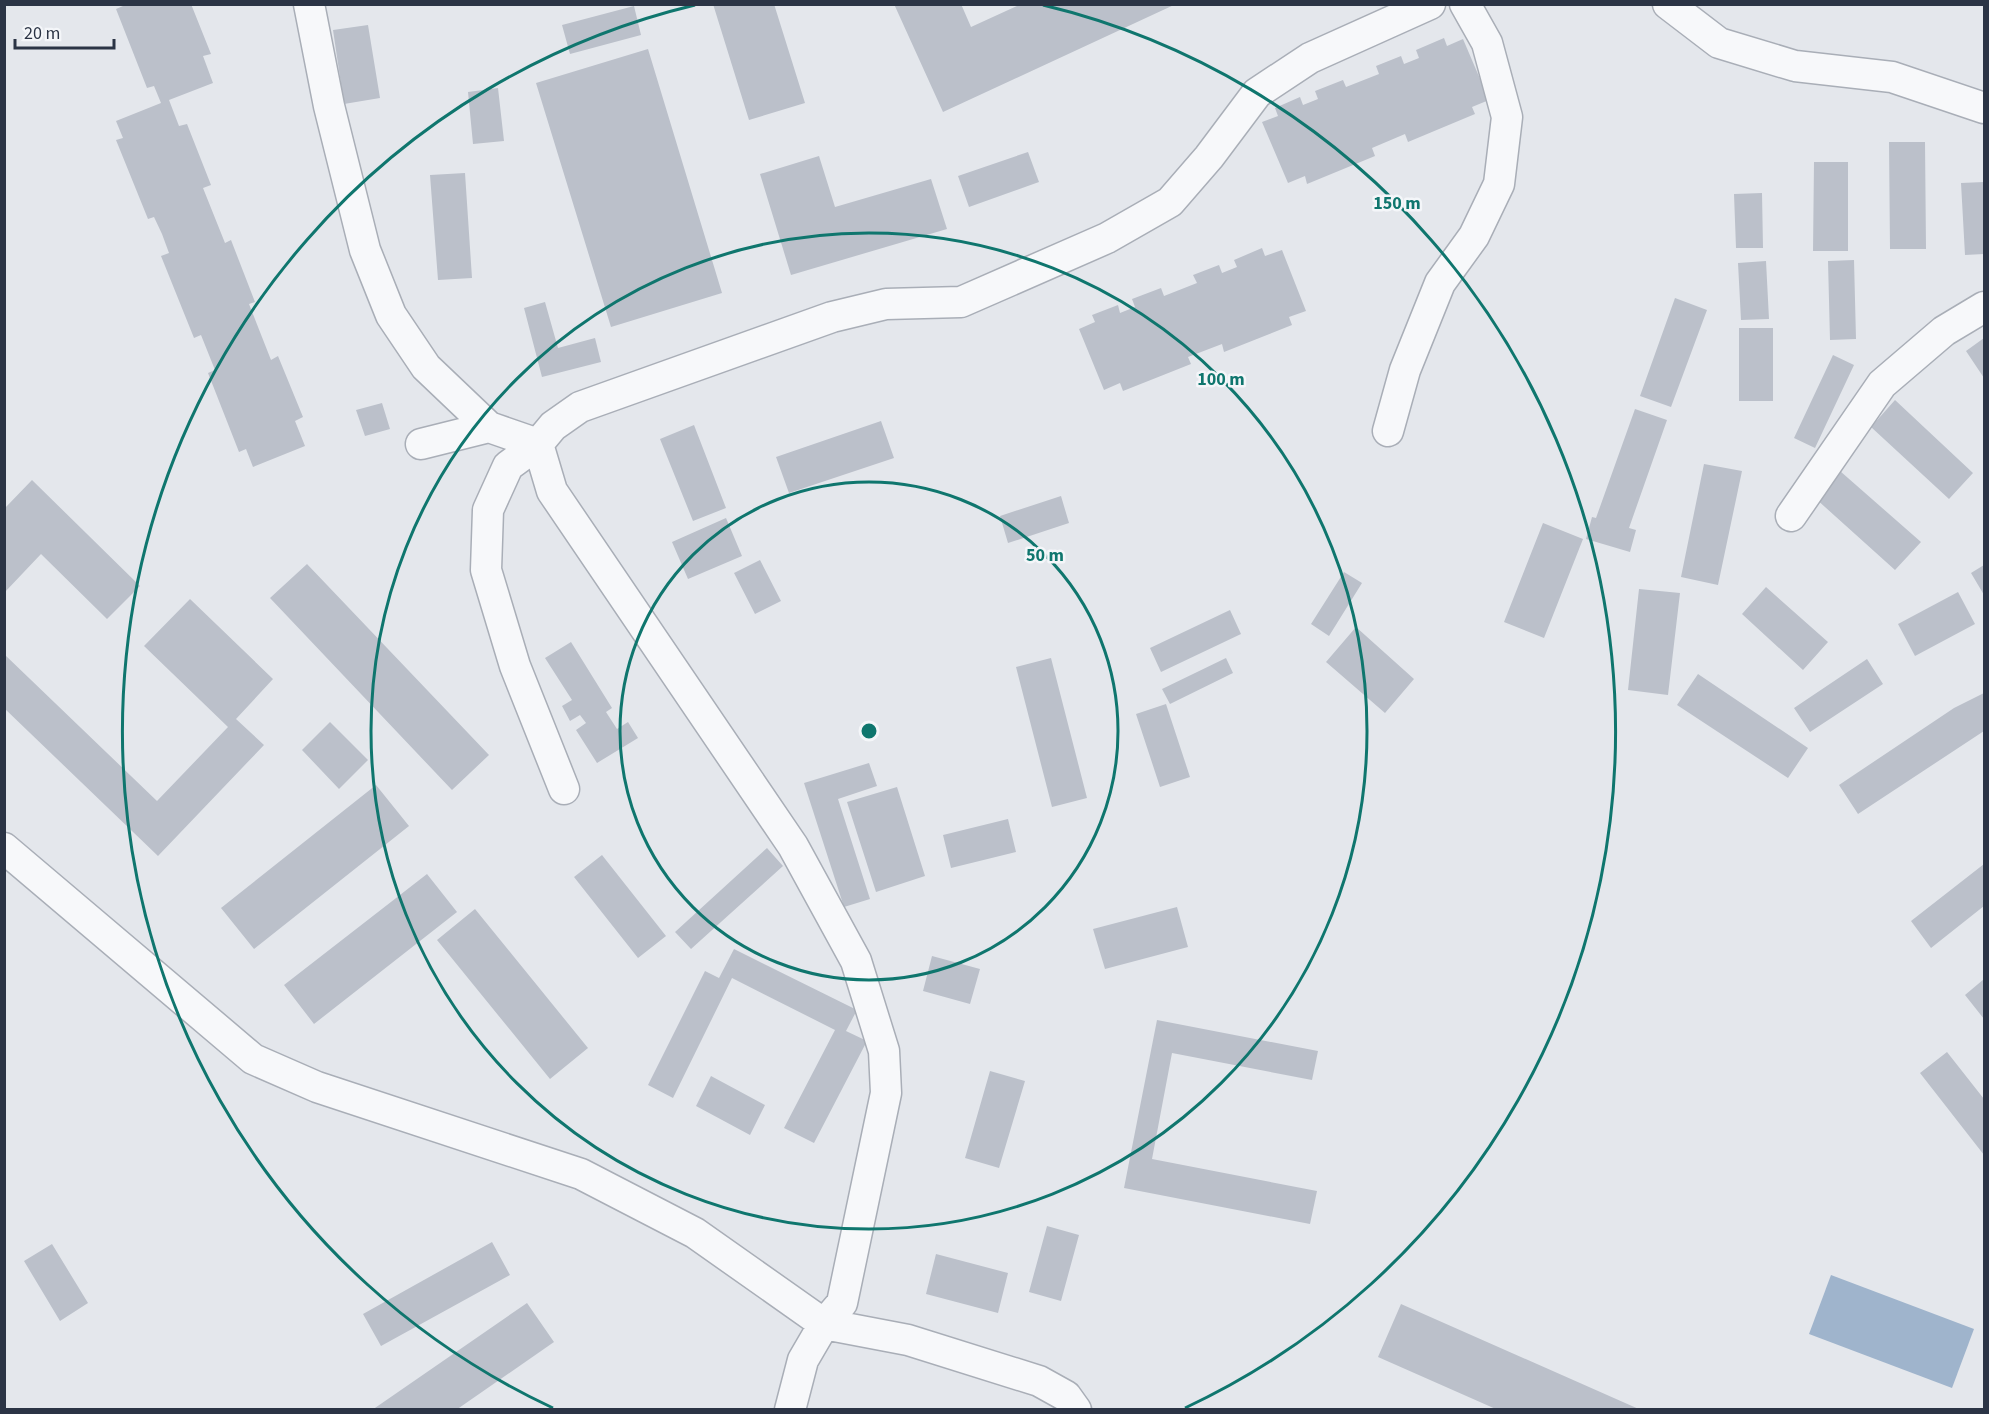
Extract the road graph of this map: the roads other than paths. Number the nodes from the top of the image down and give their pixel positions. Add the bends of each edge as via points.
1 (309, 4) edge
2 (1430, 4) edge
3 (1465, 4) edge
4 (1668, 4) edge
5 (1984, 108) edge
6 (1984, 307) edge
7 (489, 427) junction
8 (1388, 431) dead end
9 (421, 444) dead end
10 (538, 444) junction
11 (1791, 516) dead end
12 (564, 789) dead end
13 (4, 849) edge
14 (824, 1324) junction
15 (790, 1410) edge
16 (1076, 1410) edge

1 - 7 street via 364,250 391,315 426,367
2 - 10 street via 1310,58 1257,93 1209,158 1170,202 1107,238 961,302 886,304 832,318 580,407 553,426
3 - 8 street via 1487,43 1507,117 1498,184 1474,236 1440,283 1405,370
4 - 5 street via 1719,43 1795,66 1892,77
6 - 11 street via 1944,331 1882,384
7 - 9 street
7 - 10 street
10 - 12 street via 508,466 488,510 486,570 514,666
10 - 14 street via 552,491 793,846 856,961 884,1051 886,1093 842,1303
13 - 14 street via 253,1059 317,1087 580,1174 695,1233
14 - 15 street via 802,1360
14 - 16 street via 908,1340 1039,1381 1066,1396

